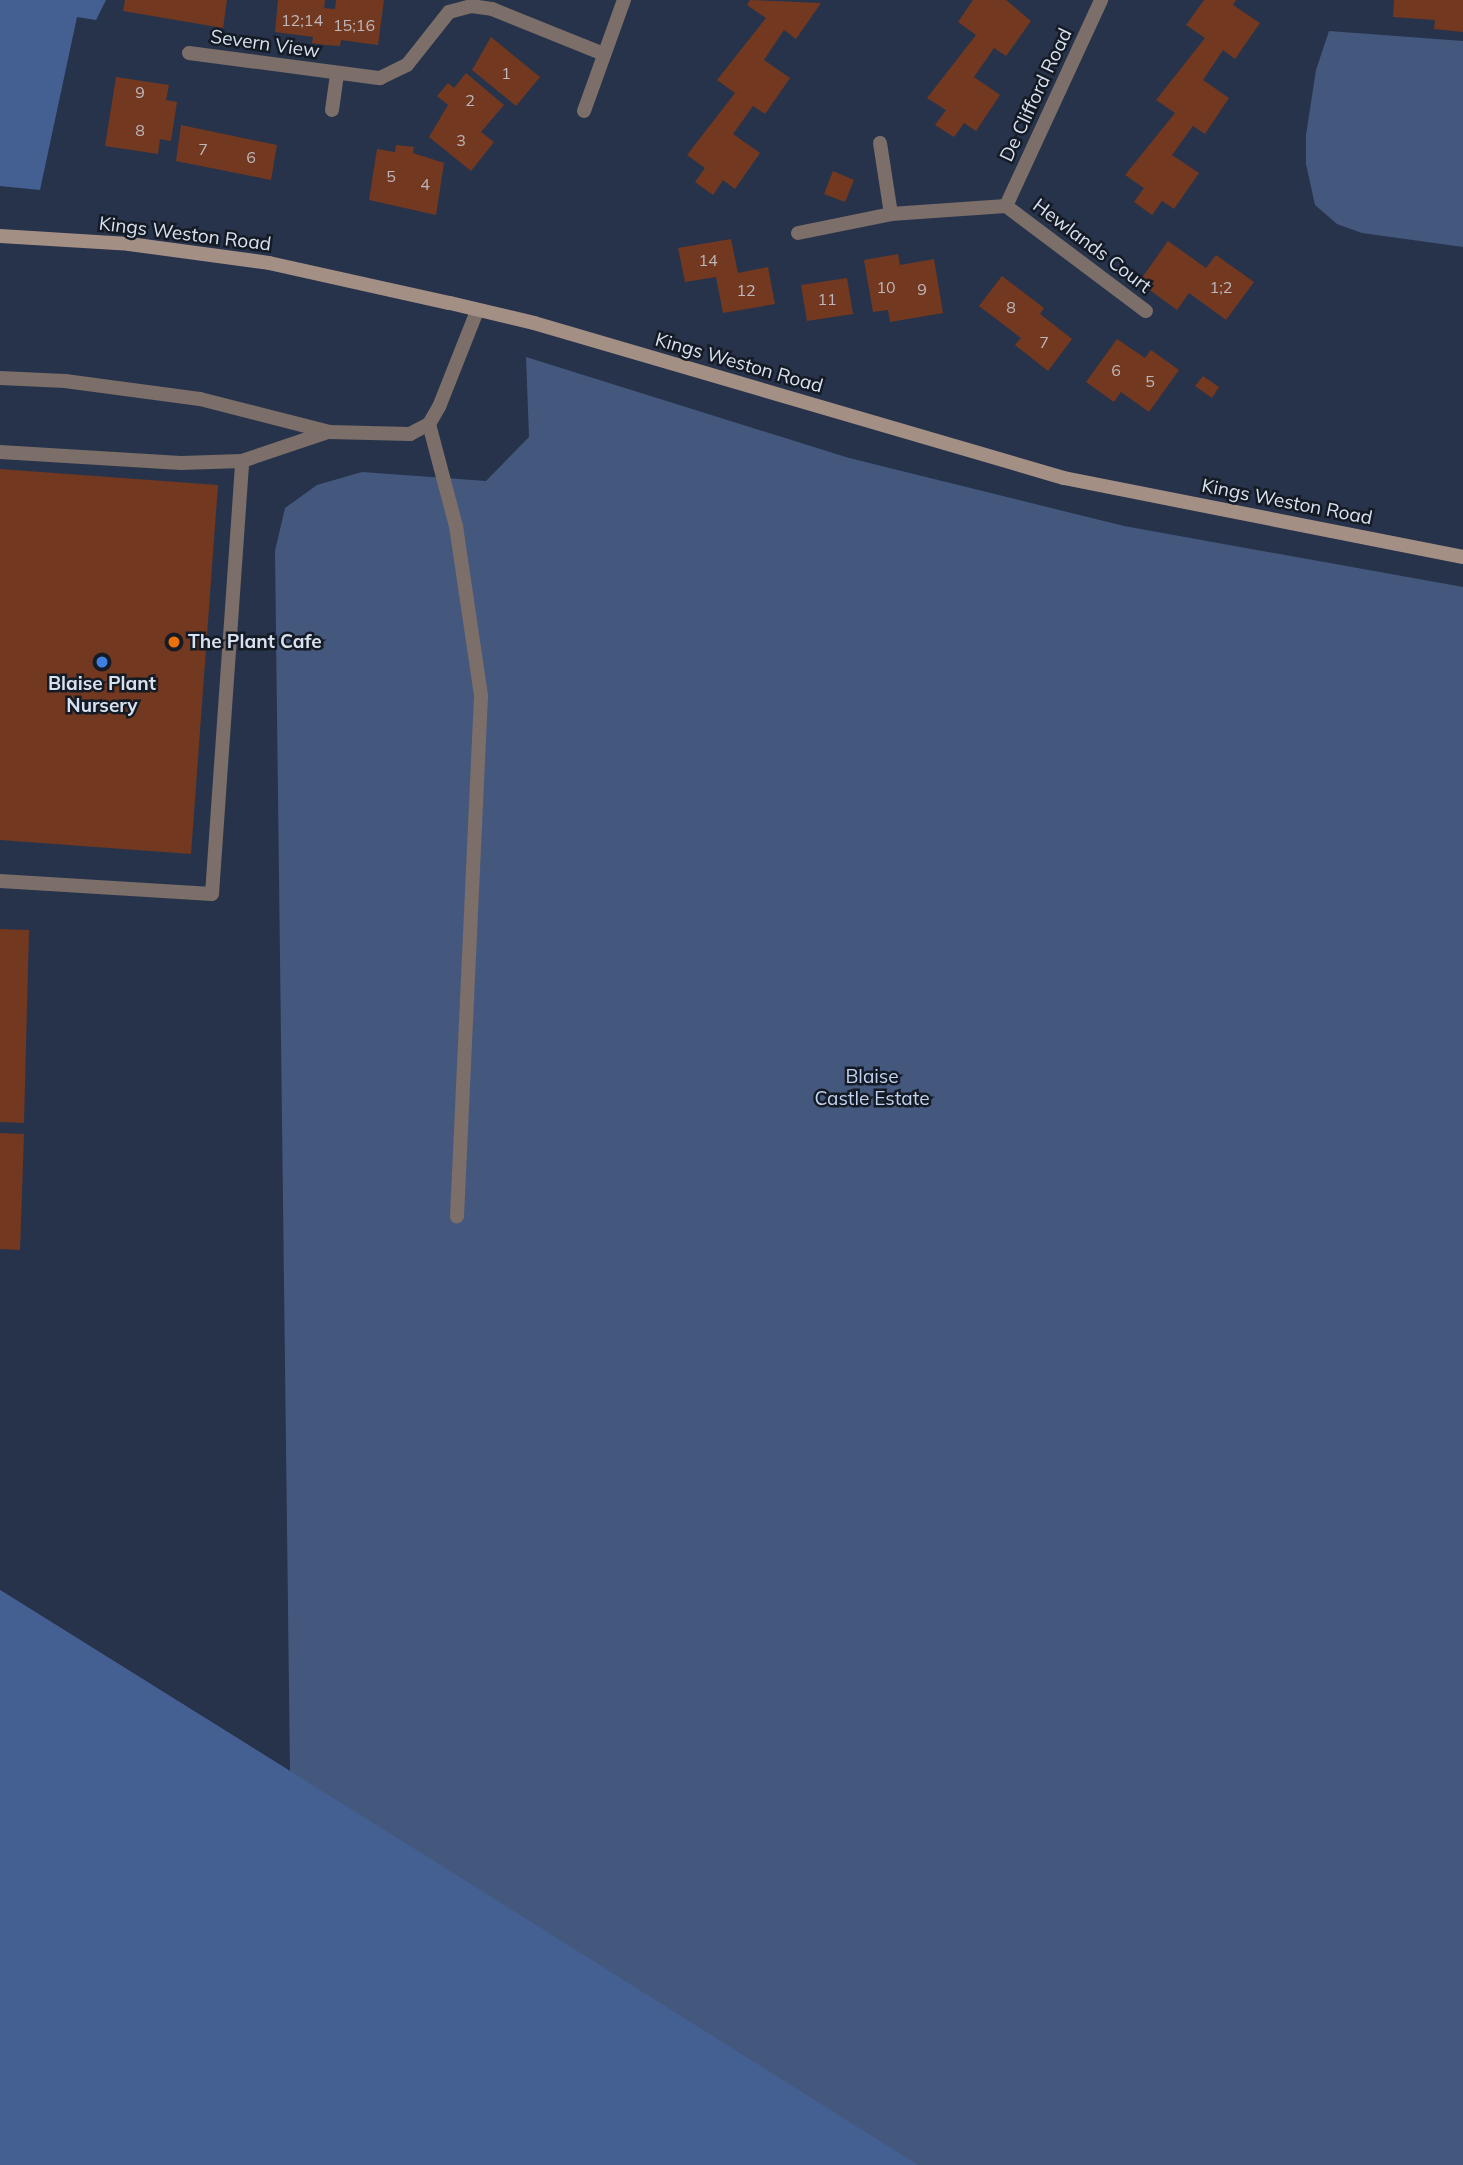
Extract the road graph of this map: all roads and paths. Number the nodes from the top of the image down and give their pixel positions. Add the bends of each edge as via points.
1 (624, 0) edge
2 (1101, 0) edge
3 (189, 53) dead end
4 (604, 54) junction
5 (337, 73) junction
6 (332, 110) dead end
7 (584, 111) dead end
8 (880, 143) dead end
9 (1006, 206) junction
10 (891, 214) junction
11 (799, 233) dead end
12 (0, 236) edge
13 (477, 311) junction
14 (1146, 311) dead end
15 (0, 378) edge
16 (429, 424) junction
17 (329, 432) junction
18 (0, 452) edge
19 (242, 461) junction
20 (1463, 557) edge
21 (0, 881) edge
22 (457, 1216) dead end

1 - 4 street
2 - 9 street, De Clifford Road
3 - 5 street, Severn View
4 - 5 street, Severn View via 492,9 471,6 442,18 412,60 395,73 373,78
4 - 7 street
5 - 6 street, Severn View
8 - 10 street
9 - 10 street, Hewlands Court
9 - 14 street, Hewlands Court
10 - 11 street, Hewlands Court
12 - 13 main road, Kings Weston Road via 129,244 269,263
13 - 16 street
13 - 20 main road, Kings Weston Road via 534,323 1064,478
15 - 17 street via 65,381 200,399
16 - 17 street via 410,434
16 - 22 street via 456,526 481,696
17 - 19 street
18 - 19 street via 181,463
19 - 21 street via 212,894

